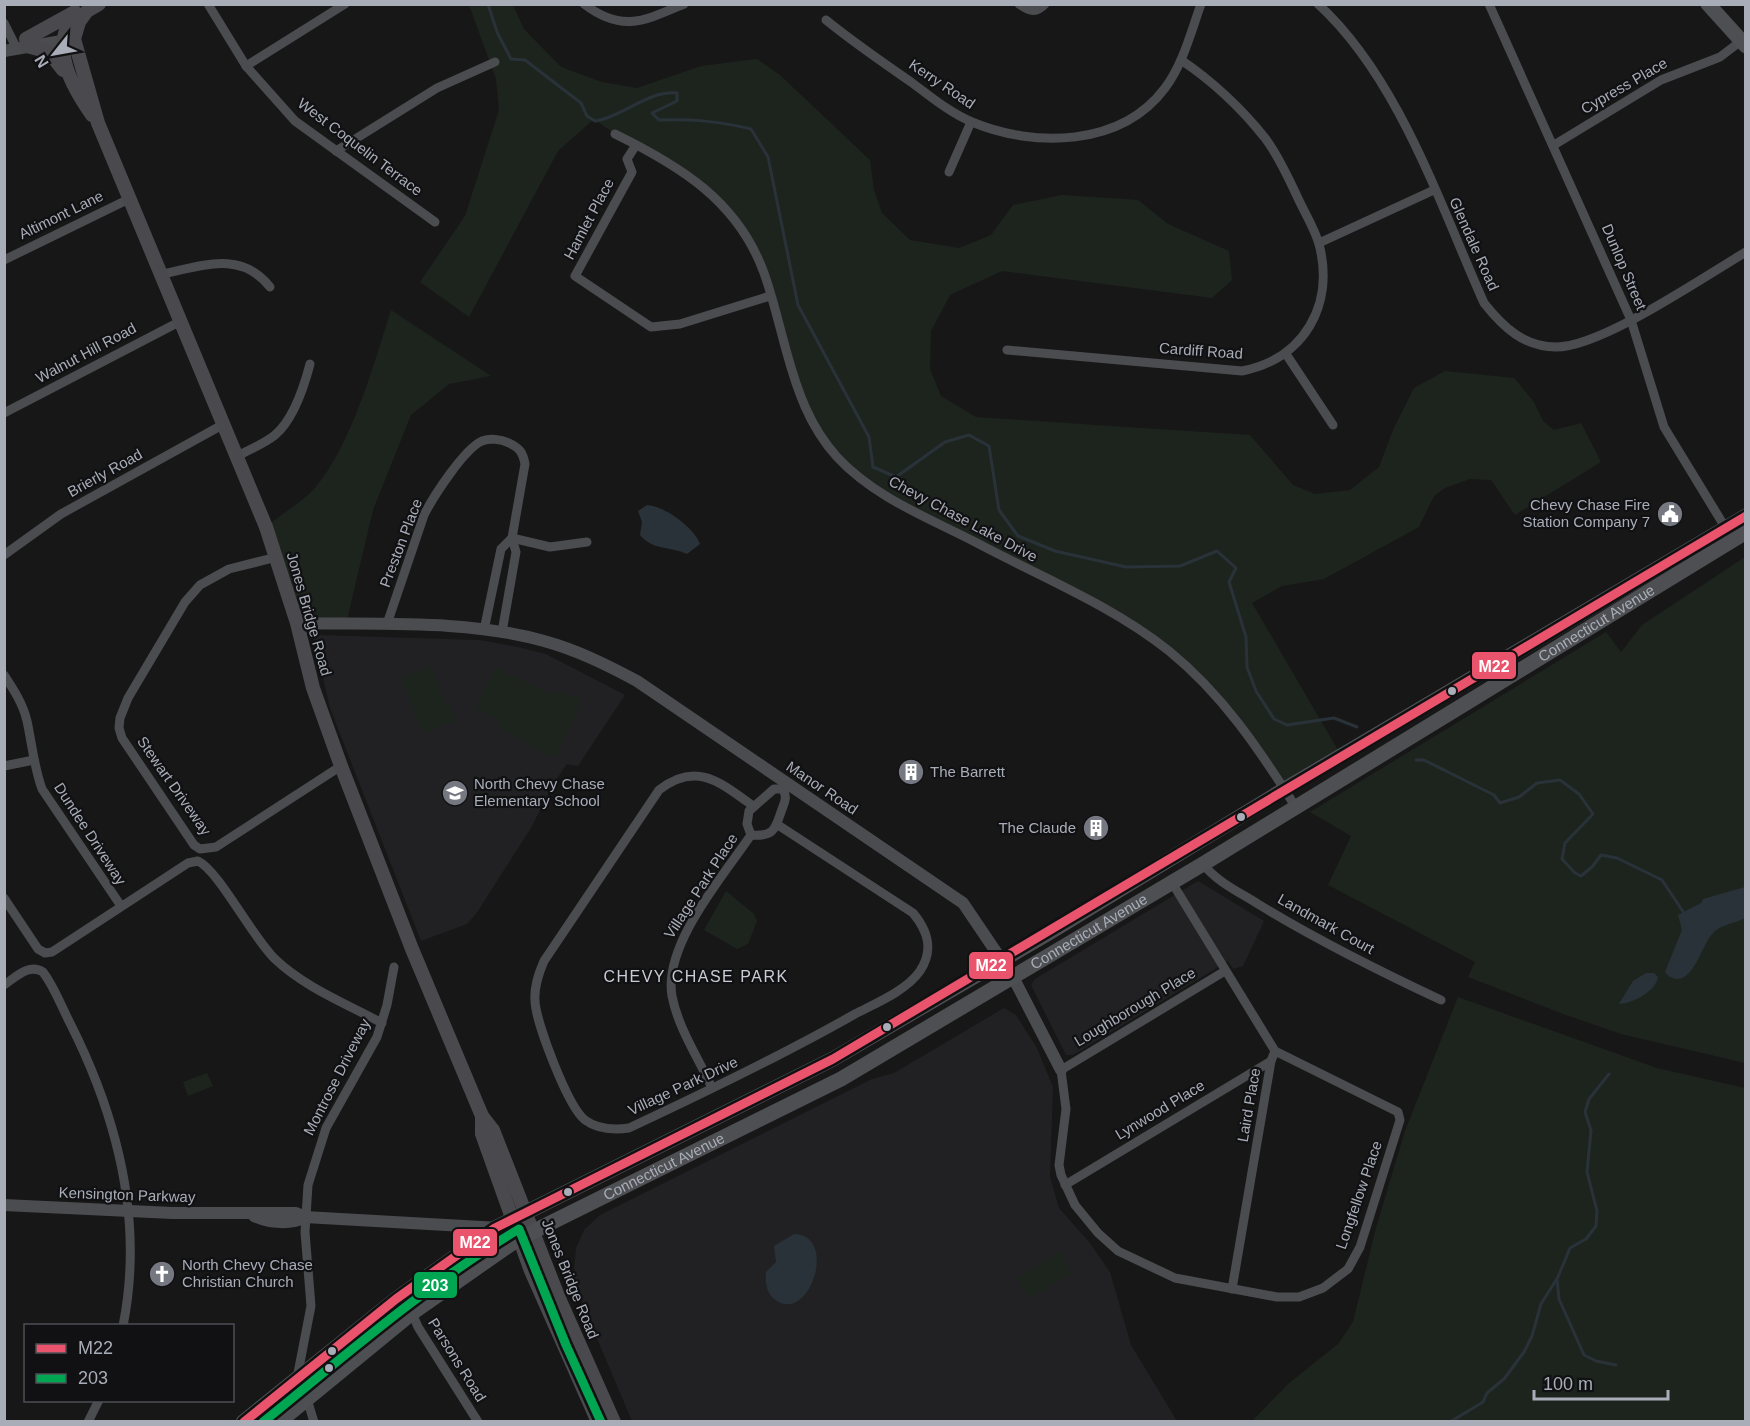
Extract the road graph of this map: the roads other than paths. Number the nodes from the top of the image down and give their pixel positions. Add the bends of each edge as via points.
1 (99, 4) edge
2 (208, 4) edge
3 (345, 4) edge
4 (584, 4) edge
5 (684, 4) edge
6 (1019, 4) edge
7 (1045, 4) edge
8 (1201, 4) edge
9 (1318, 4) edge
10 (1490, 4) edge
11 (1708, 4) edge
12 (85, 6) edge
13 (826, 20) dead end
14 (4, 23) edge
15 (66, 37) junction
16 (1743, 43) edge
17 (18, 46) edge
18 (1181, 60) junction
19 (495, 62) dead end
20 (246, 66) junction
21 (73, 85) junction
22 (971, 122) junction
23 (98, 123) junction
24 (615, 134) dead end
25 (636, 145) junction
26 (1554, 145) junction
27 (336, 151) junction
28 (949, 172) dead end
29 (1434, 190) junction
30 (131, 198) junction
31 (435, 222) dead end
32 (1319, 243) junction
33 (1746, 252) edge
34 (4, 260) edge
35 (162, 274) junction
36 (270, 286) dead end
37 (770, 296) junction
38 (1630, 320) junction
39 (181, 321) junction
40 (1007, 350) dead end
41 (1286, 354) junction
42 (310, 364) dead end
43 (4, 413) edge
44 (224, 424) junction
45 (1333, 425) dead end
46 (238, 456) junction
47 (1746, 516) edge
48 (1735, 533) edge
49 (512, 538) junction
50 (587, 543) dead end
51 (4, 555) edge
52 (277, 557) junction
53 (297, 623) junction
54 (387, 624) junction
55 (484, 630) junction
56 (502, 632) junction
57 (4, 675) edge
58 (34, 760) junction
59 (4, 766) edge
60 (341, 766) junction
61 (786, 786) junction
62 (1285, 789) junction
63 (753, 806) junction
64 (1295, 806) junction
65 (778, 825) junction
66 (751, 835) junction
67 (1203, 864) junction
68 (1171, 881) junction
69 (4, 898) edge
70 (121, 906) junction
71 (1003, 960) junction
72 (394, 966) dead end
73 (1225, 971) junction
74 (1013, 976) junction
75 (4, 985) edge
76 (1442, 1000) dead end
77 (382, 1023) junction
78 (1275, 1052) junction
79 (1271, 1061) junction
80 (1061, 1070) junction
81 (712, 1088) junction
82 (1065, 1185) junction
83 (4, 1205) edge
84 (128, 1210) junction
85 (305, 1217) junction
86 (518, 1225) junction
87 (495, 1228) junction
88 (533, 1230) junction
89 (1106, 1241) joint
90 (1232, 1289) junction
91 (412, 1313) junction
92 (123, 1324) edge
93 (297, 1378) junction
94 (307, 1399) junction
95 (98, 1402) edge
96 (313, 1420) edge
97 (88, 1422) edge
98 (243, 1422) edge
99 (279, 1422) edge
100 (478, 1422) edge
101 (598, 1422) edge
102 (614, 1422) edge

1 - 15 main road
2 - 20 street, West Coquelin Terrace
3 - 20 street
4 - 5 street via 603,19 619,22 647,20
6 - 7 street via 1029,11
8 - 18 street, Kerry Road
9 - 29 street, Glendale Road via 1367,59 1391,95
10 - 26 street, Dunlop Street
11 - 16 main road
12 - 15 main road
12 - 17 main road
13 - 22 street, Kerry Road
14 - 17 street
15 - 17 street via 52,31
15 - 21 main road, Jones Bridge Road via 63,54
15 - 23 main road, Jones Bridge Road
16 - 26 street, Cypress Place via 1720,57 1661,80
17 - 21 main road via 55,57
18 - 22 street, Kerry Road via 1166,88 1149,106 1128,122 1099,133 1040,139
18 - 32 street, Cardiff Road via 1239,109 1265,138
19 - 27 street via 437,88
20 - 27 street, West Coquelin Terrace via 295,121
21 - 23 main road, Jones Bridge Road
22 - 28 street
23 - 30 main road, Jones Bridge Road
24 - 25 street, Chevy Chase Lake Drive
25 - 37 street, Chevy Chase Lake Drive via 676,166 727,208 754,249
25 - 37 street, Hamlet Place via 627,159 632,172 575,276 651,327
26 - 38 street, Dunlop Street
27 - 31 street, West Coquelin Terrace
29 - 32 street
29 - 38 street, Glendale Road via 1484,303 1503,327 1524,340 1557,347 1578,343
30 - 34 street, Altimont Lane
30 - 35 main road, Jones Bridge Road
32 - 41 street, Cardiff Road via 1323,277 1320,305 1308,331
33 - 38 street, Glendale Road
35 - 36 street via 210,264 234,264 259,273
35 - 39 main road, Jones Bridge Road
37 - 62 street, Chevy Chase Lake Drive via 798,394 813,428 851,471 892,500 1107,611 1168,650 1236,718
38 - 48 street, Dunlop Street via 1664,427
39 - 43 street, Walnut Hill Road
39 - 44 main road, Jones Bridge Road
40 - 41 street, Cardiff Road via 1242,371
41 - 45 street
42 - 46 street via 305,384 275,435
44 - 46 main road, Jones Bridge Road
44 - 51 street, Brierly Road via 61,514
46 - 52 main road, Jones Bridge Road
47 - 48 main road, Connecticut Avenue
48 - 62 main road, Connecticut Avenue
48 - 64 main road, Connecticut Avenue
49 - 50 street via 550,547
49 - 54 street, Preston Place via 524,454 506,441 483,441 472,447 424,515
49 - 55 street, Preston Place via 501,549
49 - 56 street, Preston Place via 516,552
52 - 53 main road, Jones Bridge Road
52 - 60 street, Stewart Driveway via 229,569 200,585 185,602 128,698 119,728 187,835 200,849 216,847
53 - 54 street, Manor Road
53 - 60 main road, Jones Bridge Road via 313,688
54 - 55 street, Manor Road
55 - 56 street, Manor Road
56 - 61 street, Manor Road via 589,656 637,681
57 - 58 street, Dundee Driveway via 18,696
58 - 59 street
58 - 70 street, Dundee Driveway via 42,789
60 - 86 main road, Jones Bridge Road via 482,1116 494,1130
61 - 63 street via 774,789
61 - 65 street via 786,801
61 - 71 street, Manor Road via 963,903
62 - 64 street, Chevy Chase Lake Drive
62 - 71 main road, Connecticut Avenue
63 - 66 street, Village Park Place via 748,818
63 - 81 street, Village Park Drive via 712,779 695,774 675,779 659,790 544,962 535,991 536,1011 552,1055 574,1107 585,1120 615,1130 629,1128
64 - 67 main road, Connecticut Avenue
65 - 66 street, Village Park Place via 767,834
65 - 81 street, Village Park Drive via 913,913 928,938 926,960 919,973 894,993 760,1067
66 - 81 street, Village Park Place via 678,945 671,970 675,1006
67 - 68 main road, Connecticut Avenue
67 - 76 street, Landmark Court via 1235,890 1306,932
68 - 73 street, Laird Place
68 - 74 main road, Connecticut Avenue
69 - 70 street via 45,954
70 - 77 street, Stewart Driveway via 188,863 198,861 211,871 256,939 275,959 301,979
71 - 74 street, Manor Road
71 - 86 main road, Connecticut Avenue via 833,1059
72 - 77 street, Montrose Driveway
73 - 78 street, Laird Place
73 - 80 street, Loughborough Place
74 - 80 street, Manor Road
74 - 88 main road, Connecticut Avenue via 840,1079
75 - 84 street via 28,969 38,969 46,976 105,1100 117,1142
77 - 85 street, Montrose Driveway via 322,1137 308,1185
78 - 79 street, Laird Place
78 - 90 street, Longfellow Place via 1391,1107 1400,1120 1360,1247 1348,1269 1323,1288 1299,1296 1277,1297
79 - 82 street, Lynwood Place
79 - 90 street, Laird Place
80 - 82 street, Manor Road via 1066,1109 1059,1165
82 - 89 street, Manor Road via 1086,1220
83 - 84 street, Kensington Parkway
84 - 85 street, Kensington Parkway via 248,1213 263,1220 296,1222
84 - 92 street via 130,1261
85 - 87 street, Kensington Parkway
85 - 93 street, Montrose Driveway via 311,1306
86 - 87 main road, Connecticut Avenue
86 - 88 main road, Connecticut Avenue
86 - 91 main road, Connecticut Avenue
86 - 101 main road, Jones Bridge Road
87 - 93 main road, Connecticut Avenue via 396,1299
88 - 102 main road, Jones Bridge Road
89 - 90 street, Longfellow Place via 1153,1270
91 - 94 main road, Connecticut Avenue
91 - 100 street, Parsons Road
93 - 98 main road, Connecticut Avenue
94 - 96 street
94 - 99 main road, Connecticut Avenue
95 - 97 street

